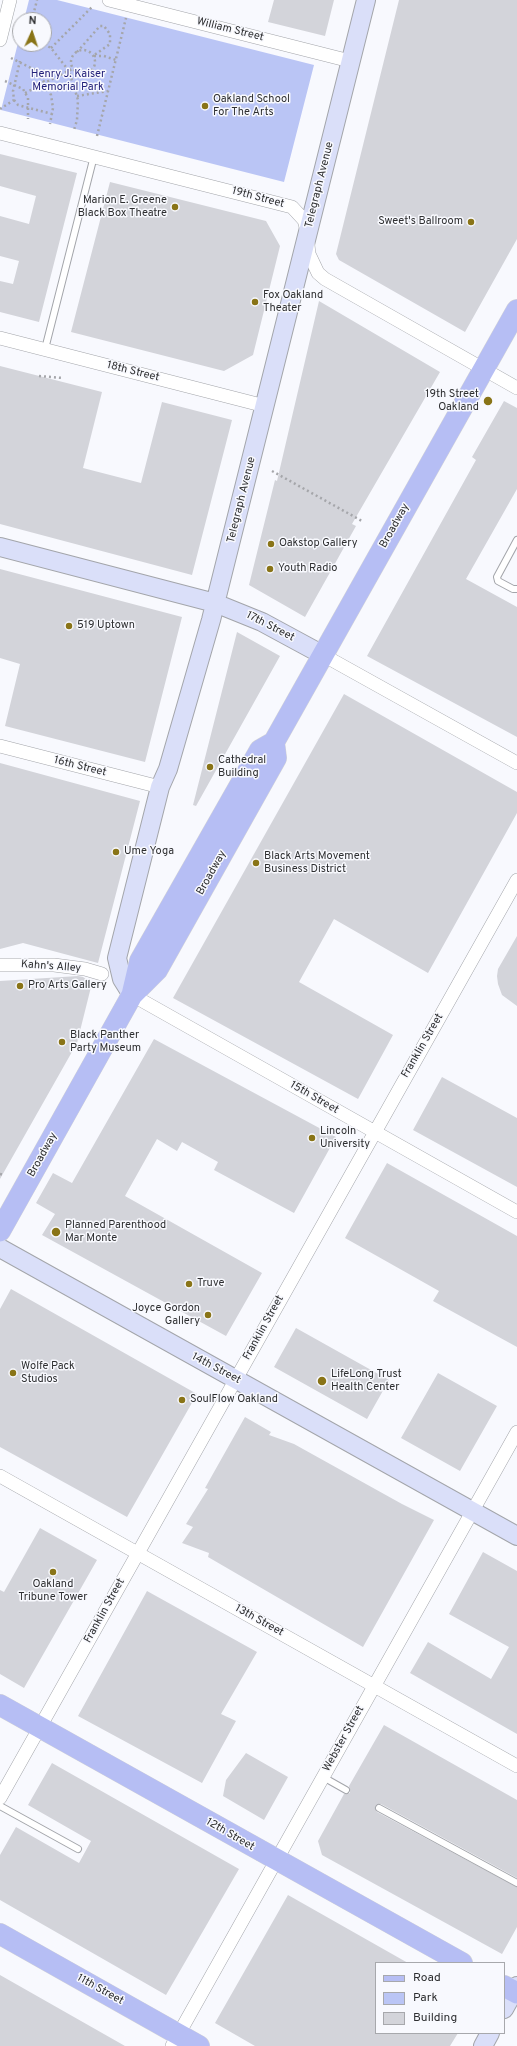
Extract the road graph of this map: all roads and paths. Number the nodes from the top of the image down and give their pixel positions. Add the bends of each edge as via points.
1 (10, 0) edge
2 (37, 0) edge
3 (109, 0) edge
4 (366, 0) edge
5 (93, 6) dead end
6 (34, 12) edge
7 (127, 14) dead end
8 (0, 40) edge
9 (52, 47) edge
10 (52, 49) edge
11 (77, 52) junction
12 (93, 56) junction
13 (11, 58) dead end
14 (116, 60) junction
15 (20, 61) junction
16 (350, 61) junction
17 (74, 68) junction
18 (69, 71) junction
19 (5, 81) dead end
20 (44, 83) junction
21 (14, 84) junction
22 (108, 91) junction
23 (25, 93) junction
24 (77, 96) junction
25 (14, 100) junction
26 (0, 109) edge
27 (29, 109) junction
28 (52, 114) junction
29 (28, 119) dead end
30 (50, 124) dead end
31 (74, 130) dead end
32 (0, 133) edge
33 (97, 136) dead end
34 (94, 156) junction
35 (307, 237) junction
36 (517, 310) edge
37 (0, 338) edge
38 (45, 349) junction
39 (484, 369) junction
40 (39, 376) dead end
41 (63, 378) dead end
42 (517, 388) edge
43 (265, 406) junction
44 (272, 471) dead end
45 (362, 521) dead end
46 (517, 540) edge
47 (0, 547) edge
48 (517, 589) edge
49 (215, 603) junction
50 (323, 655) junction
51 (0, 746) edge
52 (517, 763) edge
53 (160, 787) junction
54 (517, 880) edge
55 (0, 965) edge
56 (102, 974) dead end
57 (132, 995) junction
58 (374, 1132) junction
59 (0, 1174) edge
60 (4, 1175) dead end
61 (517, 1212) edge
62 (0, 1231) edge
63 (0, 1248) edge
64 (235, 1379) junction
65 (517, 1432) edge
66 (0, 1476) edge
67 (472, 1511) junction
68 (517, 1536) edge
69 (138, 1553) junction
70 (374, 1686) junction
71 (0, 1705) edge
72 (40, 1727) junction
73 (517, 1766) edge
74 (323, 1777) junction
75 (346, 1790) dead end
76 (0, 1798) edge
77 (0, 1806) edge
78 (379, 1808) dead end
79 (78, 1849) dead end
80 (276, 1860) junction
81 (517, 1884) edge
82 (0, 1934) edge
83 (460, 1962) edge
84 (489, 2034) edge
85 (175, 2040) edge
86 (199, 2046) edge
87 (483, 2046) edge

1 - 8 street
2 - 6 path
3 - 16 street, William Street
4 - 16 main road, Telegraph Avenue
5 - 9 path
7 - 14 path
10 - 18 path
11 - 12 path via 88,51
11 - 12 path via 100,26 104,26 110,34 110,44
11 - 17 path via 72,58
12 - 14 path
12 - 17 path via 94,66 88,72 79,72
13 - 15 path
14 - 22 path
15 - 20 path via 35,70
15 - 21 path
16 - 35 main road, Telegraph Avenue
17 - 18 path
18 - 20 path
18 - 24 path
19 - 21 path
20 - 23 path
20 - 28 path via 51,95
21 - 23 path
21 - 25 path
22 - 24 path
22 - 33 path
23 - 27 path
24 - 31 path via 77,120
25 - 26 path
25 - 27 path via 18,105
27 - 28 path
27 - 29 path
28 - 30 path
32 - 34 street, 19th Street
34 - 35 street, 19th Street via 292,207 304,220
34 - 38 lane
35 - 39 street, 19th Street via 313,265 325,279
35 - 43 main road, Telegraph Avenue
36 - 39 main road, Broadway
37 - 38 street, 18th Street
38 - 43 street, 18th Street
39 - 42 street, 19th Street
39 - 50 main road, Broadway
40 - 41 path
43 - 49 main road, Telegraph Avenue
44 - 45 path
46 - 48 lane via 497,577 498,580
47 - 49 main road, 17th Street
49 - 50 main road, 17th Street via 262,622
49 - 53 main road, Telegraph Avenue via 168,769
50 - 52 street, 17th Street
50 - 57 main road, Broadway via 274,742 260,750 140,961
51 - 53 street, 16th Street
53 - 57 main road, Telegraph Avenue via 116,958 122,979
54 - 58 street, Franklin Street
55 - 56 street, Kahn's Alley via 54,965
57 - 58 street, 15th Street
57 - 62 main road, Broadway
58 - 61 street, 15th Street
58 - 64 street, Franklin Street
59 - 60 path
63 - 64 main road, 14th Street
64 - 67 main road, 14th Street
64 - 69 street, Franklin Street
65 - 67 street, Webster Street
66 - 69 street, 13th Street
67 - 68 main road, 14th Street
67 - 70 street, Webster Street
69 - 70 street, 13th Street
69 - 72 street, Franklin Street
70 - 73 street, 13th Street
70 - 74 street, Webster Street
71 - 72 main road, 12th Street
72 - 76 street, Franklin Street
72 - 80 main road, 12th Street
74 - 75 lane
74 - 80 street, Webster Street
77 - 79 lane
78 - 81 lane
80 - 83 main road, 12th Street
80 - 85 street, Webster Street
82 - 85 main road, 11th Street
84 - 87 main road
85 - 86 main road, 11th Street

